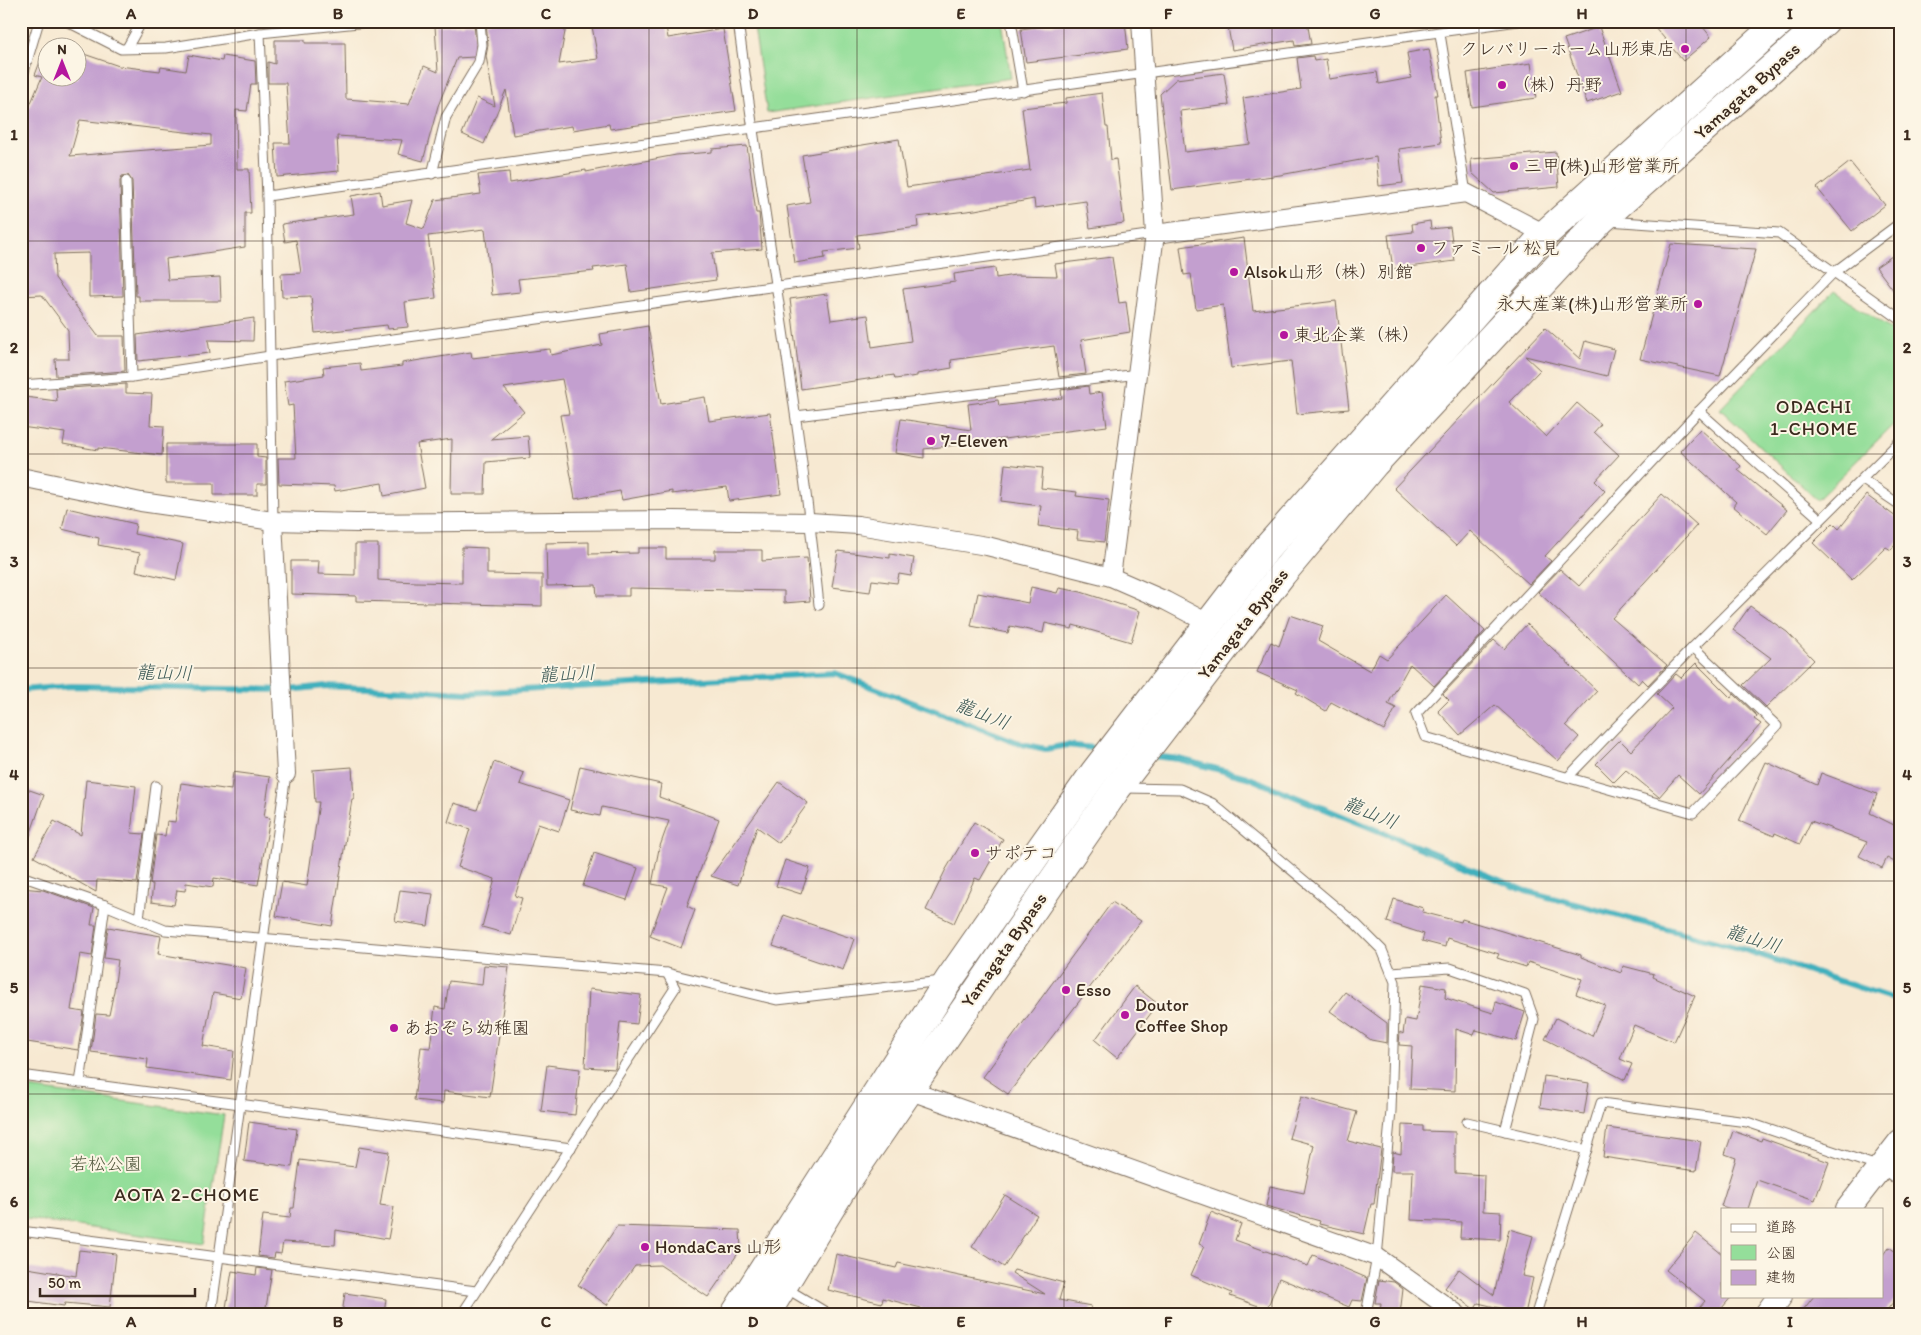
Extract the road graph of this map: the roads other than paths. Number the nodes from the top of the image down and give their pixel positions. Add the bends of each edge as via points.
1 (39, 21) edge
2 (66, 21) edge
3 (142, 21) edge
4 (378, 21) edge
5 (480, 21) edge
6 (738, 21) edge
7 (1011, 21) edge
8 (1141, 21) edge
9 (1518, 21) edge
10 (1781, 21) edge
11 (1826, 21) edge
12 (367, 22) edge
13 (260, 32) junction
14 (1440, 34) junction
15 (127, 48) junction
16 (1145, 74) junction
17 (21, 82) edge
18 (1023, 92) junction
19 (752, 128) junction
20 (432, 174) junction
21 (126, 181) dead end
22 (1466, 193) junction
23 (267, 196) junction
24 (1601, 220) junction
25 (1900, 223) edge
26 (1155, 234) junction
27 (1545, 234) junction
28 (1833, 273) junction
29 (776, 286) junction
30 (1900, 319) edge
31 (270, 356) junction
32 (1138, 374) junction
33 (132, 377) junction
34 (21, 385) edge
35 (1699, 411) junction
36 (796, 416) junction
37 (1900, 441) edge
38 (21, 477) edge
39 (1863, 480) junction
40 (1900, 505) edge
41 (1820, 519) junction
42 (273, 521) junction
43 (810, 522) junction
44 (1111, 577) junction
45 (819, 605) dead end
46 (1208, 623) junction
47 (1693, 647) junction
48 (286, 774) joint
49 (1568, 777) junction
50 (156, 786) dead end
51 (1117, 788) junction
52 (21, 876) edge
53 (105, 905) junction
54 (139, 919) junction
55 (263, 939) junction
56 (1391, 972) junction
57 (667, 973) junction
58 (950, 980) junction
59 (21, 1075) edge
60 (80, 1083) junction
61 (908, 1090) junction
62 (239, 1105) junction
63 (1467, 1122) dead end
64 (1505, 1131) junction
65 (1900, 1142) edge
66 (571, 1148) junction
67 (1587, 1150) junction
68 (1880, 1167) junction
69 (1900, 1182) edge
70 (1849, 1208) edge
71 (21, 1231) edge
72 (1377, 1257) junction
73 (219, 1258) junction
74 (783, 1286) junction
75 (476, 1291) junction
76 (1779, 1298) edge
77 (211, 1314) edge
78 (462, 1314) edge
79 (735, 1314) edge
80 (766, 1314) edge
81 (829, 1314) edge
82 (1366, 1314) edge
83 (1457, 1314) edge
84 (1536, 1314) edge
85 (1767, 1314) edge

1 - 17 lane
2 - 15 lane via 121,49
3 - 15 lane
4 - 12 lane
5 - 20 lane via 482,45 479,62 446,117
6 - 19 lane
7 - 18 lane
8 - 16 street
9 - 14 lane
10 - 27 highway, Yamagata Bypass
11 - 24 highway, Yamagata Bypass
12 - 13 lane
13 - 15 lane via 166,48
13 - 23 lane
14 - 16 lane
14 - 22 lane
16 - 18 lane
16 - 26 street
18 - 19 lane
19 - 20 lane
19 - 29 lane
20 - 23 lane
21 - 33 lane
22 - 26 street
22 - 27 street
23 - 31 lane
24 - 28 lane via 1778,233
24 - 51 highway, Yamagata Bypass via 1374,464 1282,574
25 - 28 lane
26 - 29 lane
26 - 32 street
27 - 46 highway, Yamagata Bypass via 1267,548
28 - 30 lane
28 - 35 lane
29 - 31 lane
29 - 36 lane
31 - 33 lane
31 - 42 lane
32 - 36 lane
32 - 44 street
33 - 34 lane
35 - 41 lane
35 - 49 lane via 1416,714 1425,737
36 - 43 lane
37 - 39 lane
38 - 42 street via 141,502
39 - 40 lane
39 - 41 lane
41 - 47 lane
42 - 43 street
42 - 48 street
43 - 44 street via 858,525 987,546
43 - 45 lane
44 - 46 street
46 - 58 highway, Yamagata Bypass via 1094,773
47 - 49 lane
47 - 49 lane via 1777,726 1692,813
48 - 55 lane
50 - 54 lane
51 - 56 lane via 1180,789 1212,804 1356,924 1382,950
51 - 61 highway, Yamagata Bypass
52 - 53 lane
53 - 54 lane
53 - 60 lane
54 - 55 lane via 165,930
55 - 57 lane
55 - 62 lane
56 - 64 lane via 1450,968 1525,994 1534,1019
56 - 72 lane via 1395,982 1391,1111
57 - 58 lane via 777,1000
57 - 66 lane via 675,988
58 - 79 highway, Yamagata Bypass
59 - 60 lane
60 - 62 lane
61 - 72 street
61 - 74 highway, Yamagata Bypass
62 - 66 lane
62 - 73 lane
63 - 64 lane
64 - 67 lane
65 - 68 street
66 - 75 lane
67 - 68 lane via 1601,1103 1747,1122
67 - 84 lane
68 - 69 lane
68 - 70 street
71 - 73 lane
72 - 82 lane
72 - 83 street
73 - 75 lane
73 - 77 lane
74 - 80 highway, Yamagata Bypass
74 - 81 lane
75 - 78 lane
76 - 85 street

